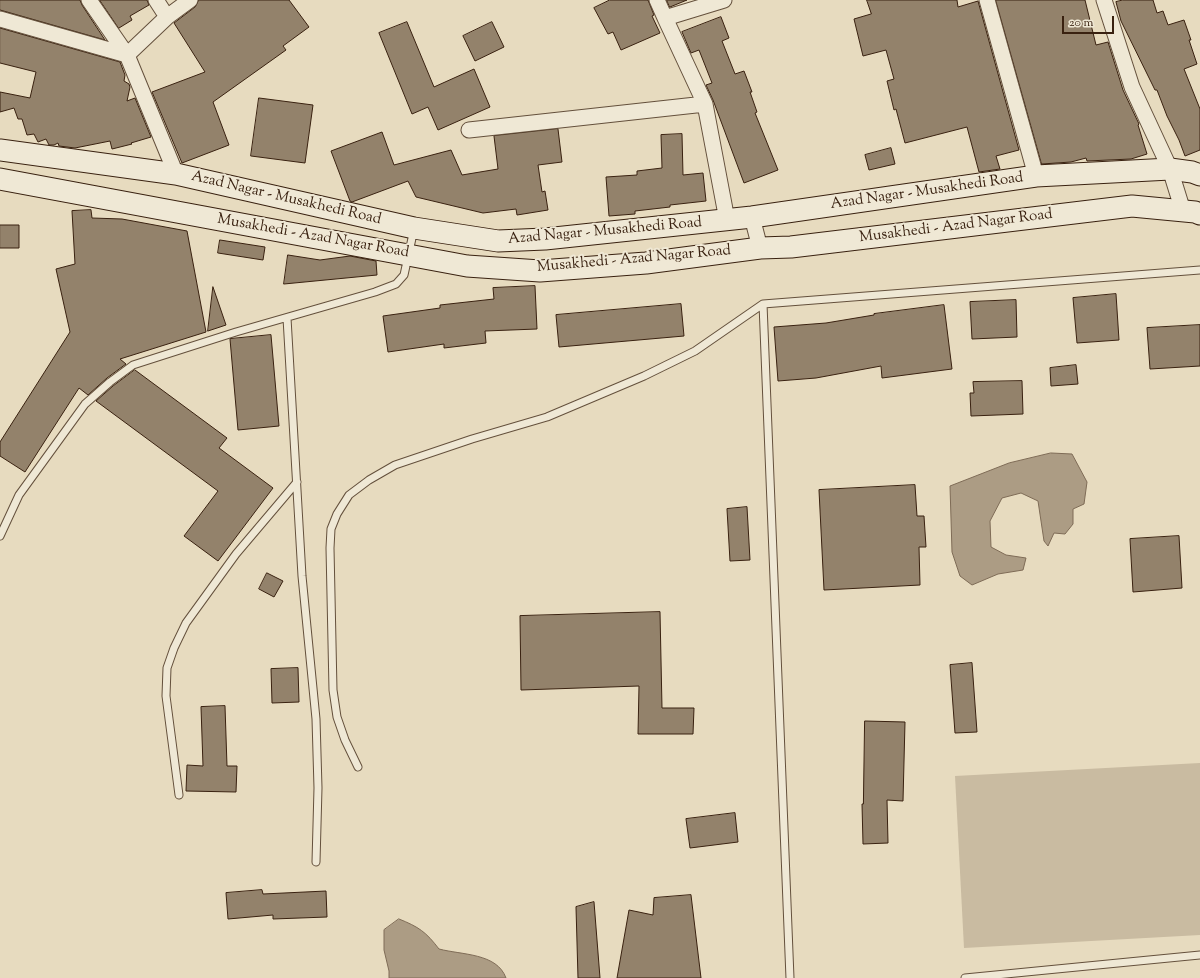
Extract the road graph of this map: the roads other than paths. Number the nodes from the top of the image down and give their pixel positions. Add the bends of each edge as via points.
1 (90, 0) edge
2 (156, 0) edge
3 (190, 0) edge
4 (657, 0) edge
5 (724, 0) edge
6 (987, 0) edge
7 (1104, 0) edge
8 (167, 17) junction
9 (665, 18) junction
10 (0, 19) edge
11 (127, 55) junction
12 (705, 104) junction
13 (469, 130) dead end
14 (0, 150) edge
15 (1170, 169) junction
16 (1196, 173) edge
17 (176, 174) junction
18 (1036, 176) junction
19 (0, 179) edge
20 (1192, 212) edge
21 (752, 218) junction
22 (727, 220) junction
23 (414, 228) junction
24 (760, 248) junction
25 (408, 254) junction
26 (1200, 270) edge
27 (763, 304) junction
28 (287, 318) junction
29 (296, 482) junction
30 (0, 536) edge
31 (358, 767) dead end
32 (179, 795) dead end
33 (316, 862) dead end
34 (1200, 955) edge
35 (790, 978) edge
36 (965, 978) edge

1 - 11 street
2 - 8 street
3 - 8 street
4 - 9 street
5 - 9 street
6 - 18 street
7 - 15 street via 1132,87
8 - 11 street
9 - 12 street
10 - 11 street
11 - 17 street
12 - 13 street
12 - 22 street
14 - 17 main road, Azad Nagar - Musakhedi Road
15 - 16 main road, Azad Nagar - Musakhedi Road
15 - 18 main road, Azad Nagar - Musakhedi Road
15 - 20 street
17 - 23 main road, Azad Nagar - Musakhedi Road
18 - 21 main road, Azad Nagar - Musakhedi Road
19 - 25 main road, Musakhedi - Azad Nagar Road
20 - 24 main road, Musakhedi - Azad Nagar Road via 1132,206 791,247
21 - 22 main road, Azad Nagar - Musakhedi Road
21 - 24 street
22 - 23 main road, Azad Nagar - Musakhedi Road via 498,242
23 - 25 lane
24 - 25 main road, Musakhedi - Azad Nagar Road via 646,262 540,271 467,266
25 - 28 lane via 404,275 396,284
26 - 27 lane
27 - 31 lane via 695,352 644,376 547,417 396,465 349,495 331,529 333,690 337,717
27 - 35 lane
28 - 29 lane
28 - 30 lane via 133,365 110,382 85,404 59,438 20,495
29 - 32 lane via 236,554 186,623 174,648 167,668 166,696
29 - 33 lane via 316,719
34 - 36 lane

